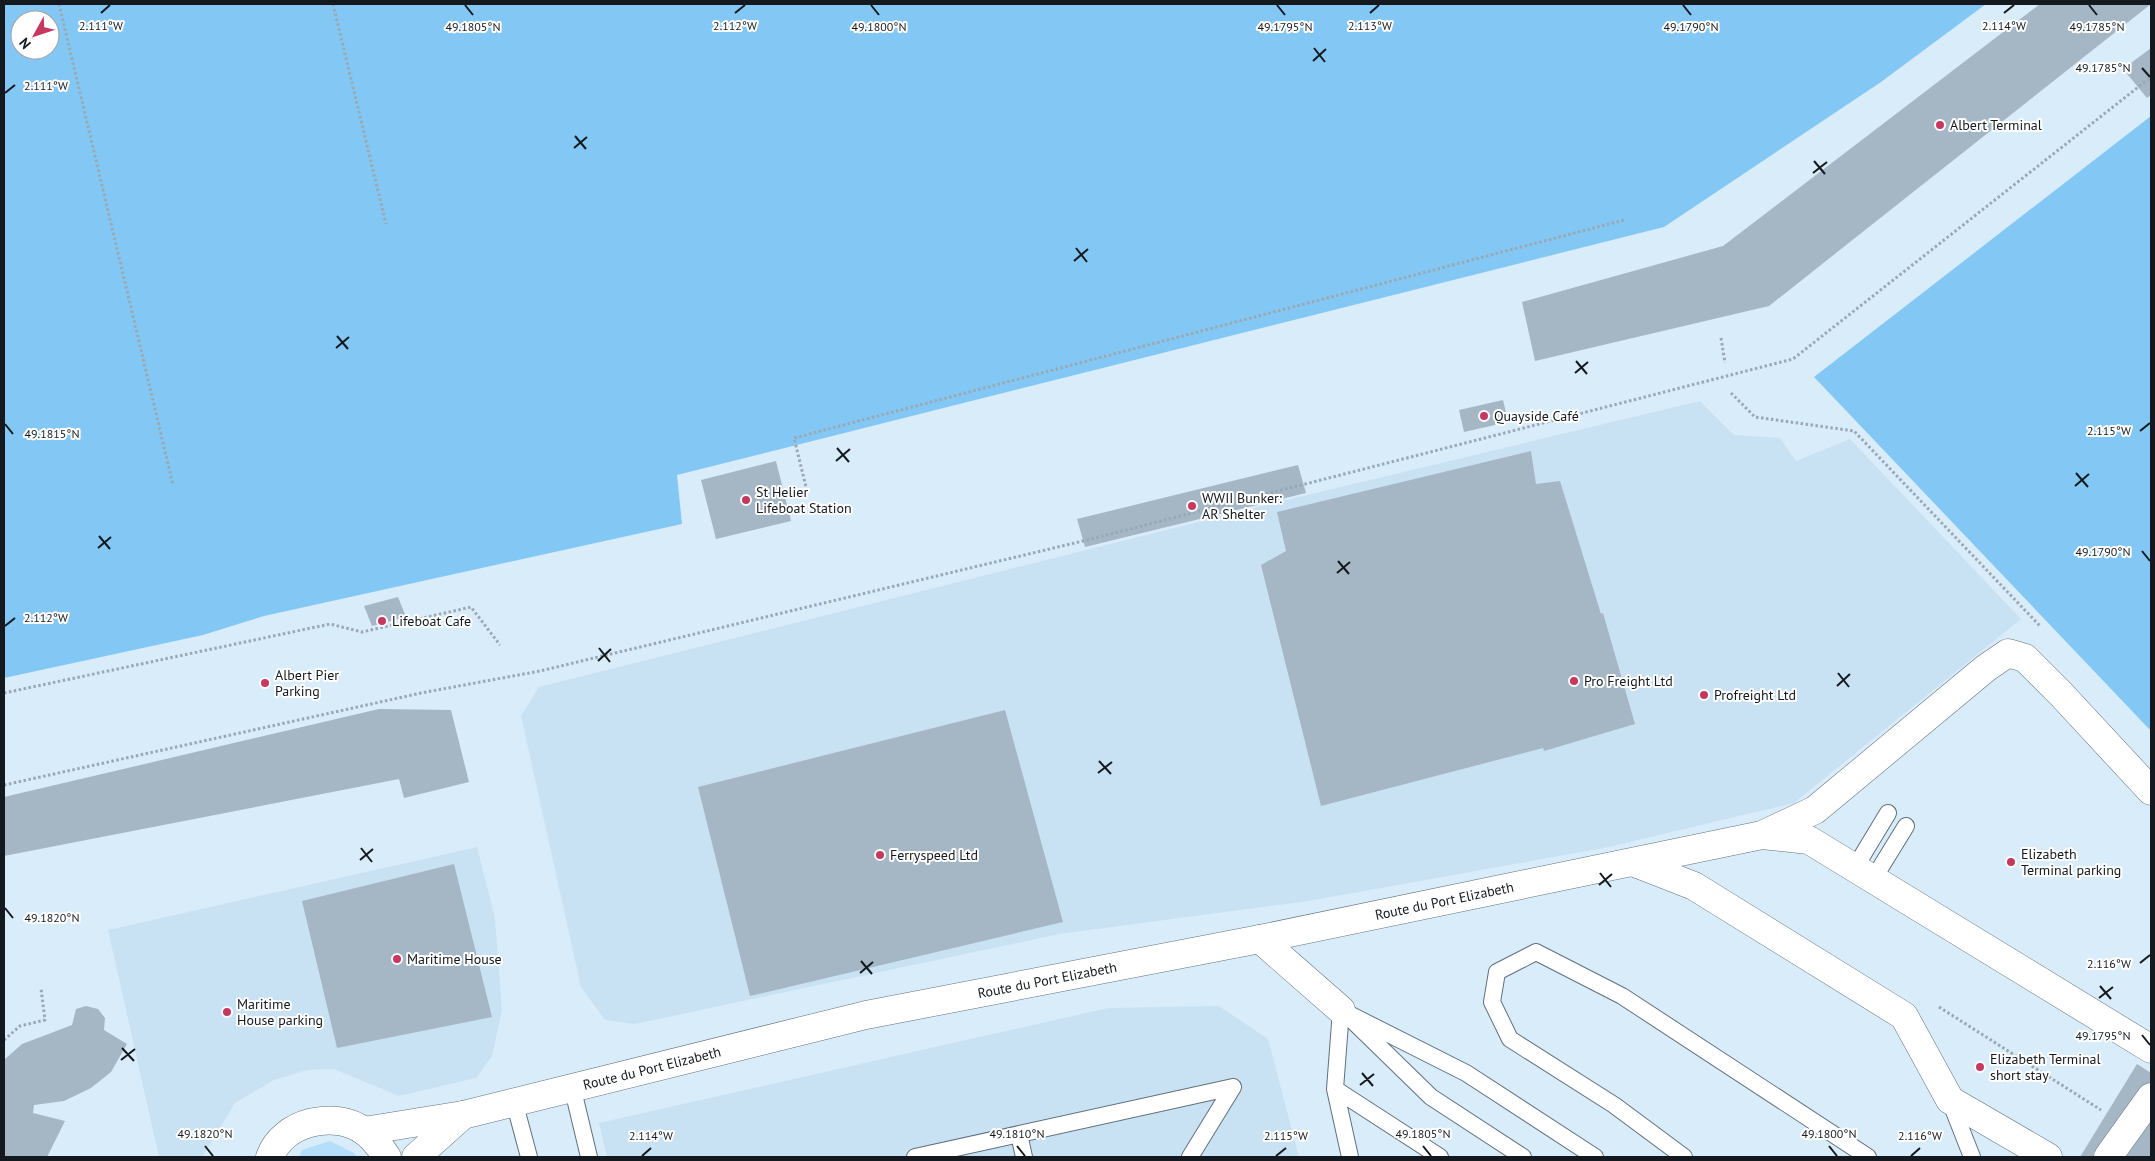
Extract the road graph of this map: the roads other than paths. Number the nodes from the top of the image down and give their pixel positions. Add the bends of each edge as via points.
1 (2151, 792) edge
2 (1888, 813) dead end
3 (1906, 826) dead end
4 (1762, 834) junction
5 (1635, 863) junction
6 (1864, 872) junction
7 (1260, 939) junction
8 (1341, 1010) junction
9 (2151, 1049) edge
10 (572, 1086) junction
11 (1335, 1090) junction
12 (2151, 1097) edge
13 (1950, 1100) junction
14 (514, 1101) junction
15 (463, 1115) junction
16 (364, 1130) junction
17 (1019, 1134) junction
18 (269, 1156) edge
19 (387, 1157) edge
20 (416, 1157) edge
21 (529, 1157) edge
22 (589, 1157) edge
23 (915, 1157) edge
24 (1024, 1157) edge
25 (1190, 1157) edge
26 (1350, 1157) edge
27 (1440, 1157) edge
28 (1523, 1157) edge
29 (1594, 1157) edge
30 (1684, 1157) edge
31 (1868, 1157) edge
32 (1972, 1157) edge
33 (2048, 1157) edge
34 (2108, 1157) edge

1 - 4 street via 2025,658 2008,653 1815,810
2 - 6 lane via 1862,856
3 - 6 lane
4 - 5 street, Route du Port Elizabeth
4 - 6 street via 1809,840
5 - 7 street, Route du Port Elizabeth
5 - 13 street via 1694,886 1904,1016
6 - 9 street
7 - 8 street
7 - 10 street, Route du Port Elizabeth via 866,1015
8 - 11 lane
8 - 28 lane via 1431,1097
8 - 29 lane via 1466,1073
10 - 14 street, Route du Port Elizabeth
10 - 22 lane
11 - 26 lane
11 - 27 lane
12 - 34 street
13 - 32 lane
13 - 33 street
14 - 15 street, Route du Port Elizabeth
14 - 21 lane
15 - 16 street, Route du Port Elizabeth
15 - 20 street
16 - 18 street via 344,1122 323,1120 303,1125 285,1136
16 - 19 street
17 - 23 lane
17 - 24 lane
17 - 25 lane via 1233,1087
30 - 31 lane via 1614,1105 1510,1039 1492,1002 1497,972 1536,952 1622,996

